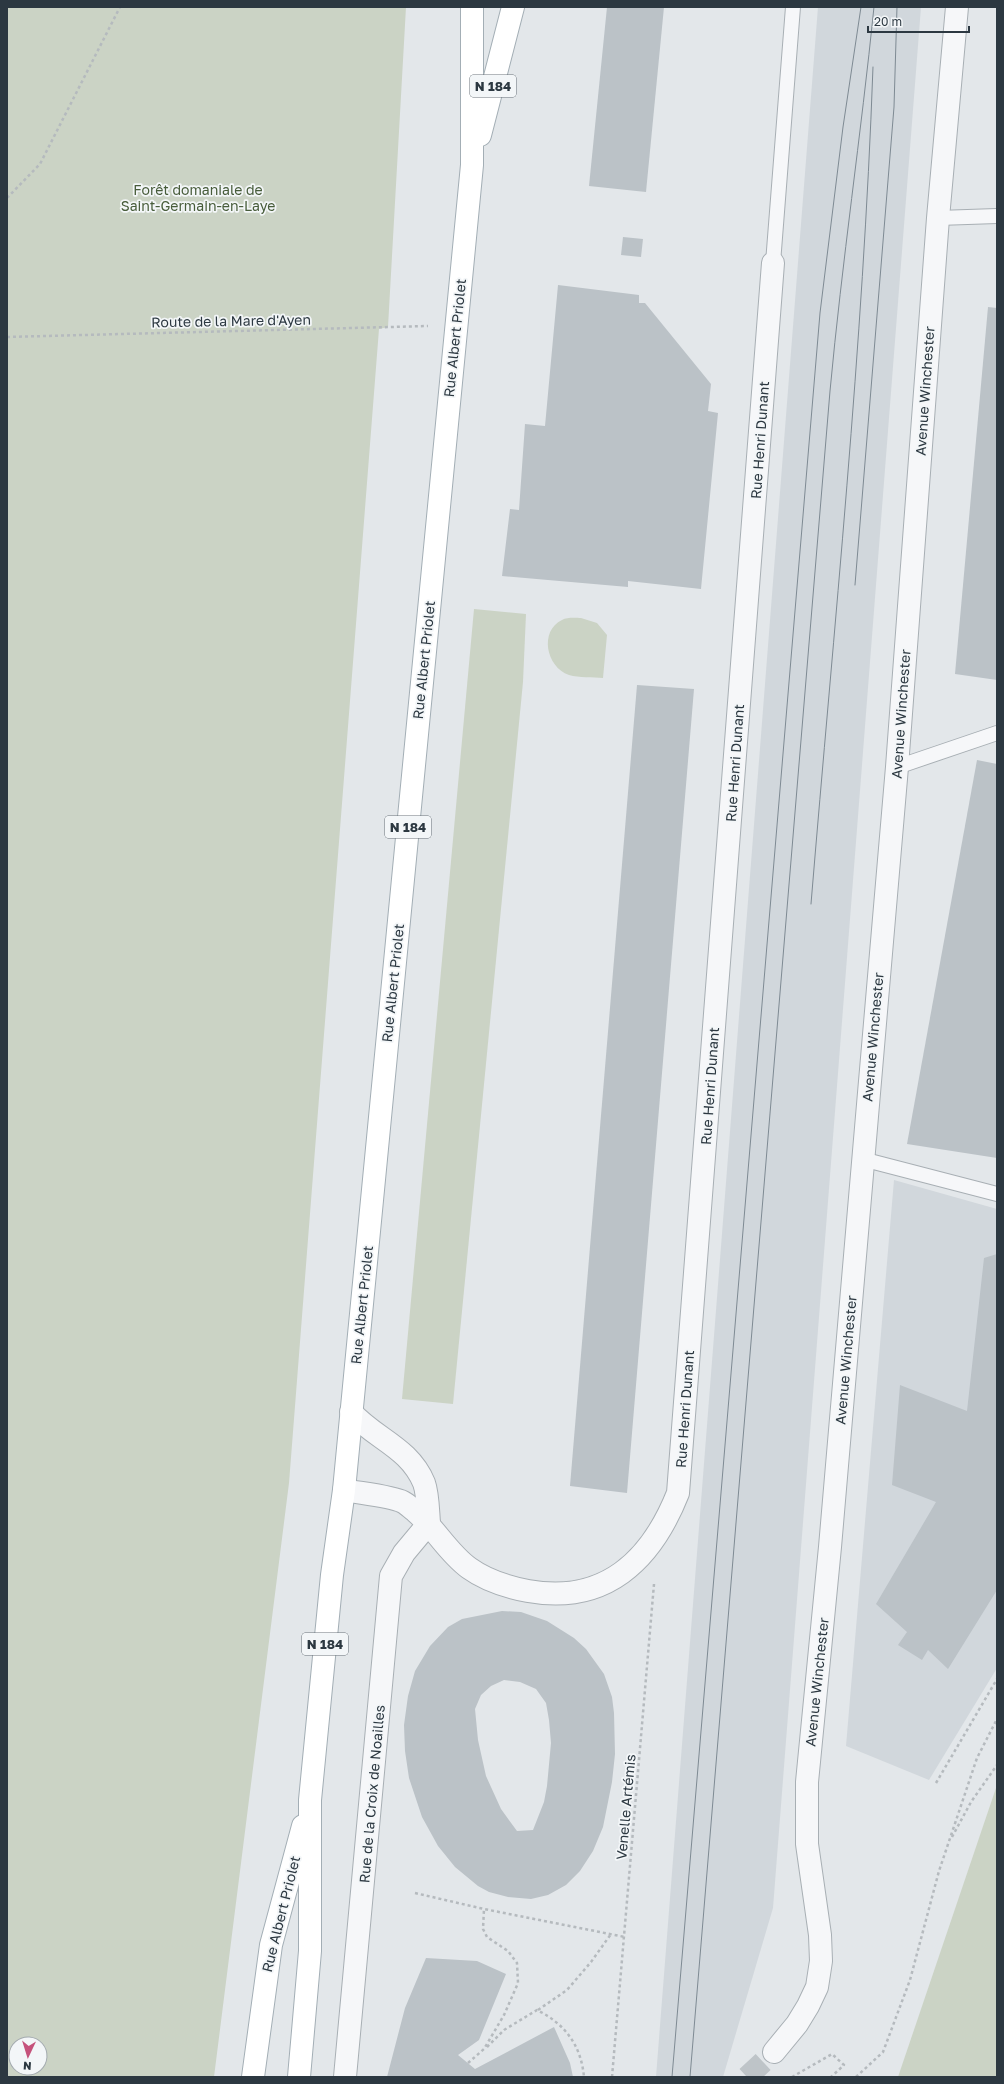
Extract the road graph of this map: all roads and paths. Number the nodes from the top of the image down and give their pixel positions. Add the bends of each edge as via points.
1 (120, 7) edge
2 (472, 7) edge
3 (513, 7) edge
4 (793, 7) edge
5 (957, 7) edge
6 (472, 165) junction
7 (7, 198) edge
8 (997, 216) edge
9 (938, 218) junction
10 (773, 263) joint
11 (456, 324) junction
12 (7, 337) edge
13 (997, 733) edge
14 (897, 767) junction
15 (862, 1159) junction
16 (997, 1194) edge
17 (351, 1412) junction
18 (344, 1490) junction
19 (429, 1523) junction
20 (656, 1538) junction
21 (997, 1679) edge
22 (997, 1719) edge
23 (997, 1764) edge
24 (936, 1783) dead end
25 (310, 1800) junction
26 (948, 1845) junction
27 (414, 1893) dead end
28 (484, 1909) junction
29 (612, 1934) junction
30 (625, 1937) junction
31 (537, 2010) junction
32 (484, 2049) junction
33 (774, 2052) tunnel mouth
34 (468, 2064) dead end
35 (253, 2077) edge
36 (299, 2077) edge
37 (345, 2077) edge
38 (584, 2077) edge
39 (612, 2077) edge
40 (792, 2077) edge
41 (831, 2077) edge
42 (856, 2077) edge

1 - 7 path via 40,164
2 - 6 main road, Rue Albert Priolet / N 184
3 - 6 main road, Rue Albert Priolet / N 184
4 - 10 lane
5 - 9 street, Avenue Winchester
6 - 11 main road, Rue Albert Priolet / N 184
8 - 9 lane
9 - 14 street, Avenue Winchester
10 - 20 street, Rue Henri Dunant via 678,1493 670,1515
11 - 12 path, Route de la Mare d'Ayen
11 - 17 main road, Rue Albert Priolet / N 184
13 - 14 lane
14 - 15 street, Avenue Winchester
15 - 16 lane
15 - 33 street, Avenue Winchester via 831,1539 807,1782 807,1844 820,1934 821,1961 817,1987 808,2006
17 - 18 main road, Rue Albert Priolet / N 184
17 - 19 street via 367,1429 404,1453 424,1483
18 - 19 street, Rue Henri Dunant via 404,1502
18 - 25 main road, Rue Albert Priolet / N 184 via 332,1575
19 - 20 street, Rue Henri Dunant via 468,1568 486,1579 510,1588 562,1594 592,1589 615,1578
19 - 37 street, Rue de la Croix de Noailles via 404,1553 391,1576
20 - 30 path, Venelle Artémis via 653,1603
21 - 24 path
22 - 26 path via 977,1758
23 - 26 path via 971,1802
25 - 35 main road, Rue Albert Priolet / N 184 via 271,1945
25 - 36 main road, Rue Albert Priolet / N 184 via 310,1951
26 - 42 path via 910,1980 883,2052
27 - 28 path
28 - 29 path
28 - 32 path via 483,1929 487,1937 508,1951 517,1963 518,1983 504,2015
29 - 30 path
29 - 31 path via 567,1990
30 - 39 path, Venelle Artémis
31 - 32 path via 504,2030
31 - 38 path via 554,2018 569,2033 583,2067
32 - 34 path
40 - 41 path via 832,2054 844,2065

